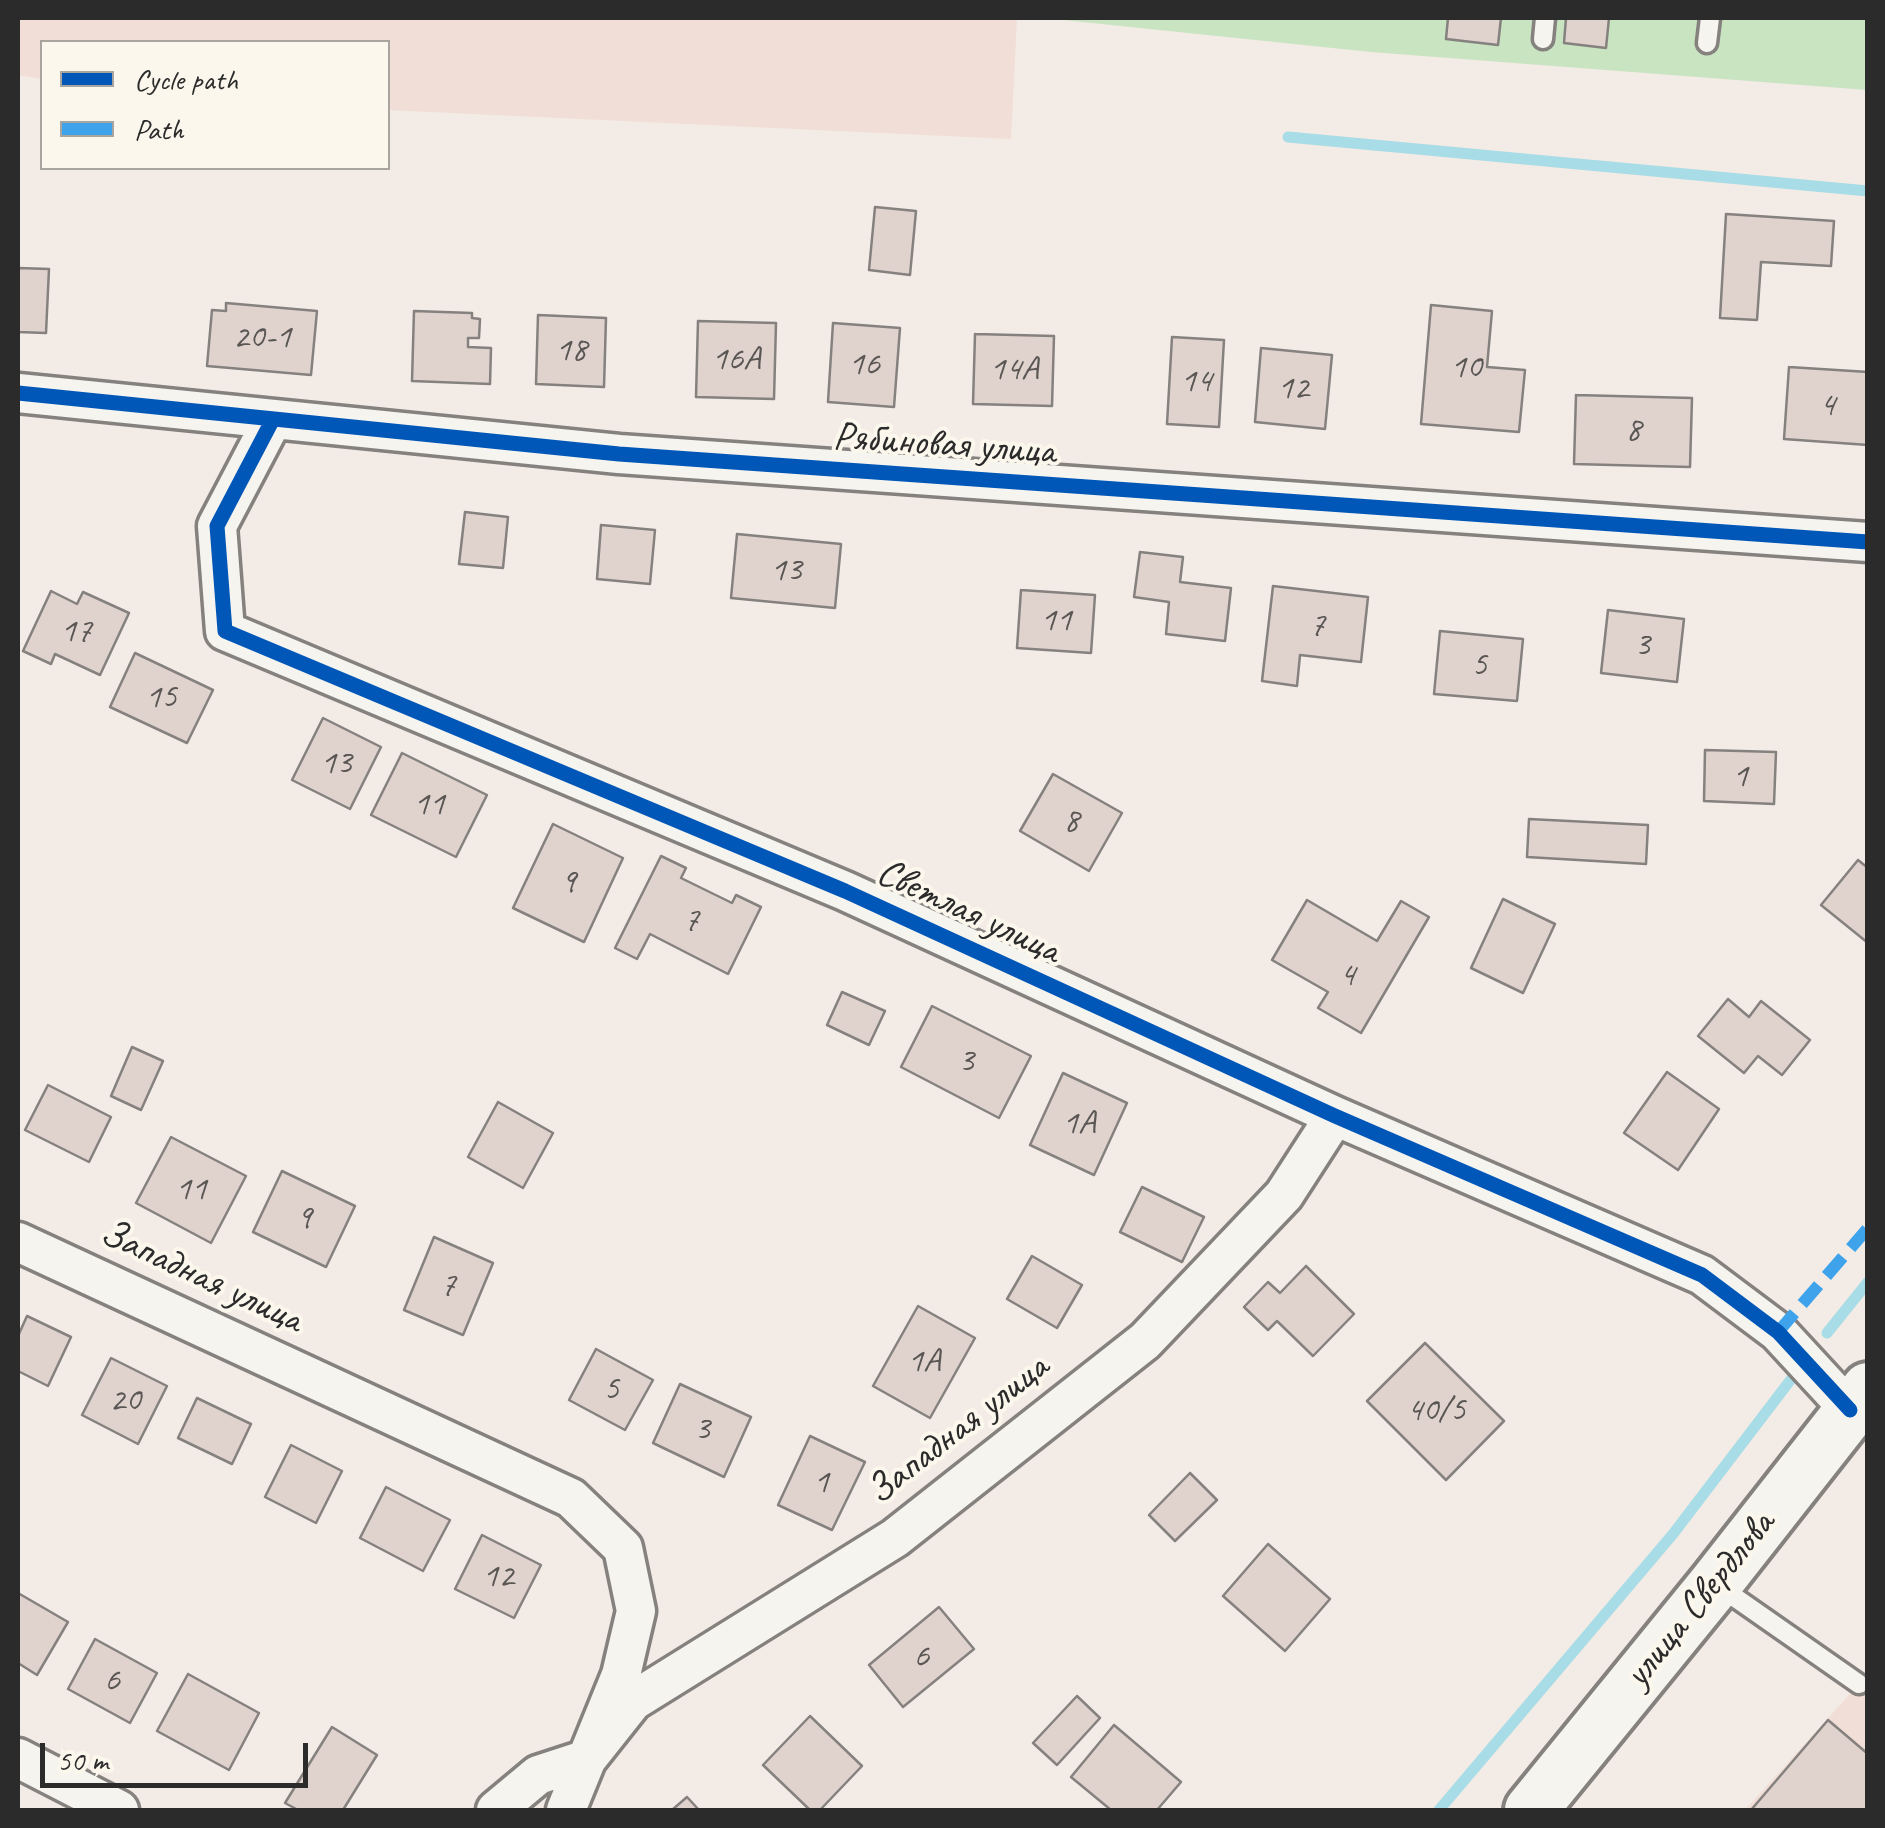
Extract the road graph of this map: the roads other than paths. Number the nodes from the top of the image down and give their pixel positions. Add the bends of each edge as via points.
1 (1544, 18) edge
2 (1710, 18) edge
3 (1543, 38) dead end
4 (1707, 43) dead end
5 (18, 393) edge
6 (273, 419) junction
7 (1868, 542) edge
8 (1336, 1116) junction
9 (18, 1242) edge
10 (1859, 1399) edge
11 (1716, 1584) junction
12 (1859, 1684) dead end
13 (18, 1758) edge
14 (587, 1759) junction
15 (119, 1810) edge
16 (496, 1810) edge
17 (566, 1810) edge
18 (1530, 1810) edge

1 - 3 lane
2 - 4 lane
5 - 6 street, Рябиновая улица
6 - 7 street, Рябиновая улица via 619,454
6 - 8 street, Светлая улица via 218,526 225,631 845,891
8 - 10 street, Светлая улица via 1702,1275
8 - 14 street, Западная улица via 1284,1195 1145,1341 895,1538 634,1701
9 - 14 street, Западная улица via 572,1498 623,1548 636,1611 620,1676
10 - 11 main road, улица Свердлова
11 - 12 lane
11 - 18 main road, улица Свердлова
13 - 15 street
14 - 16 street via 538,1775
14 - 17 street, Западная улица

